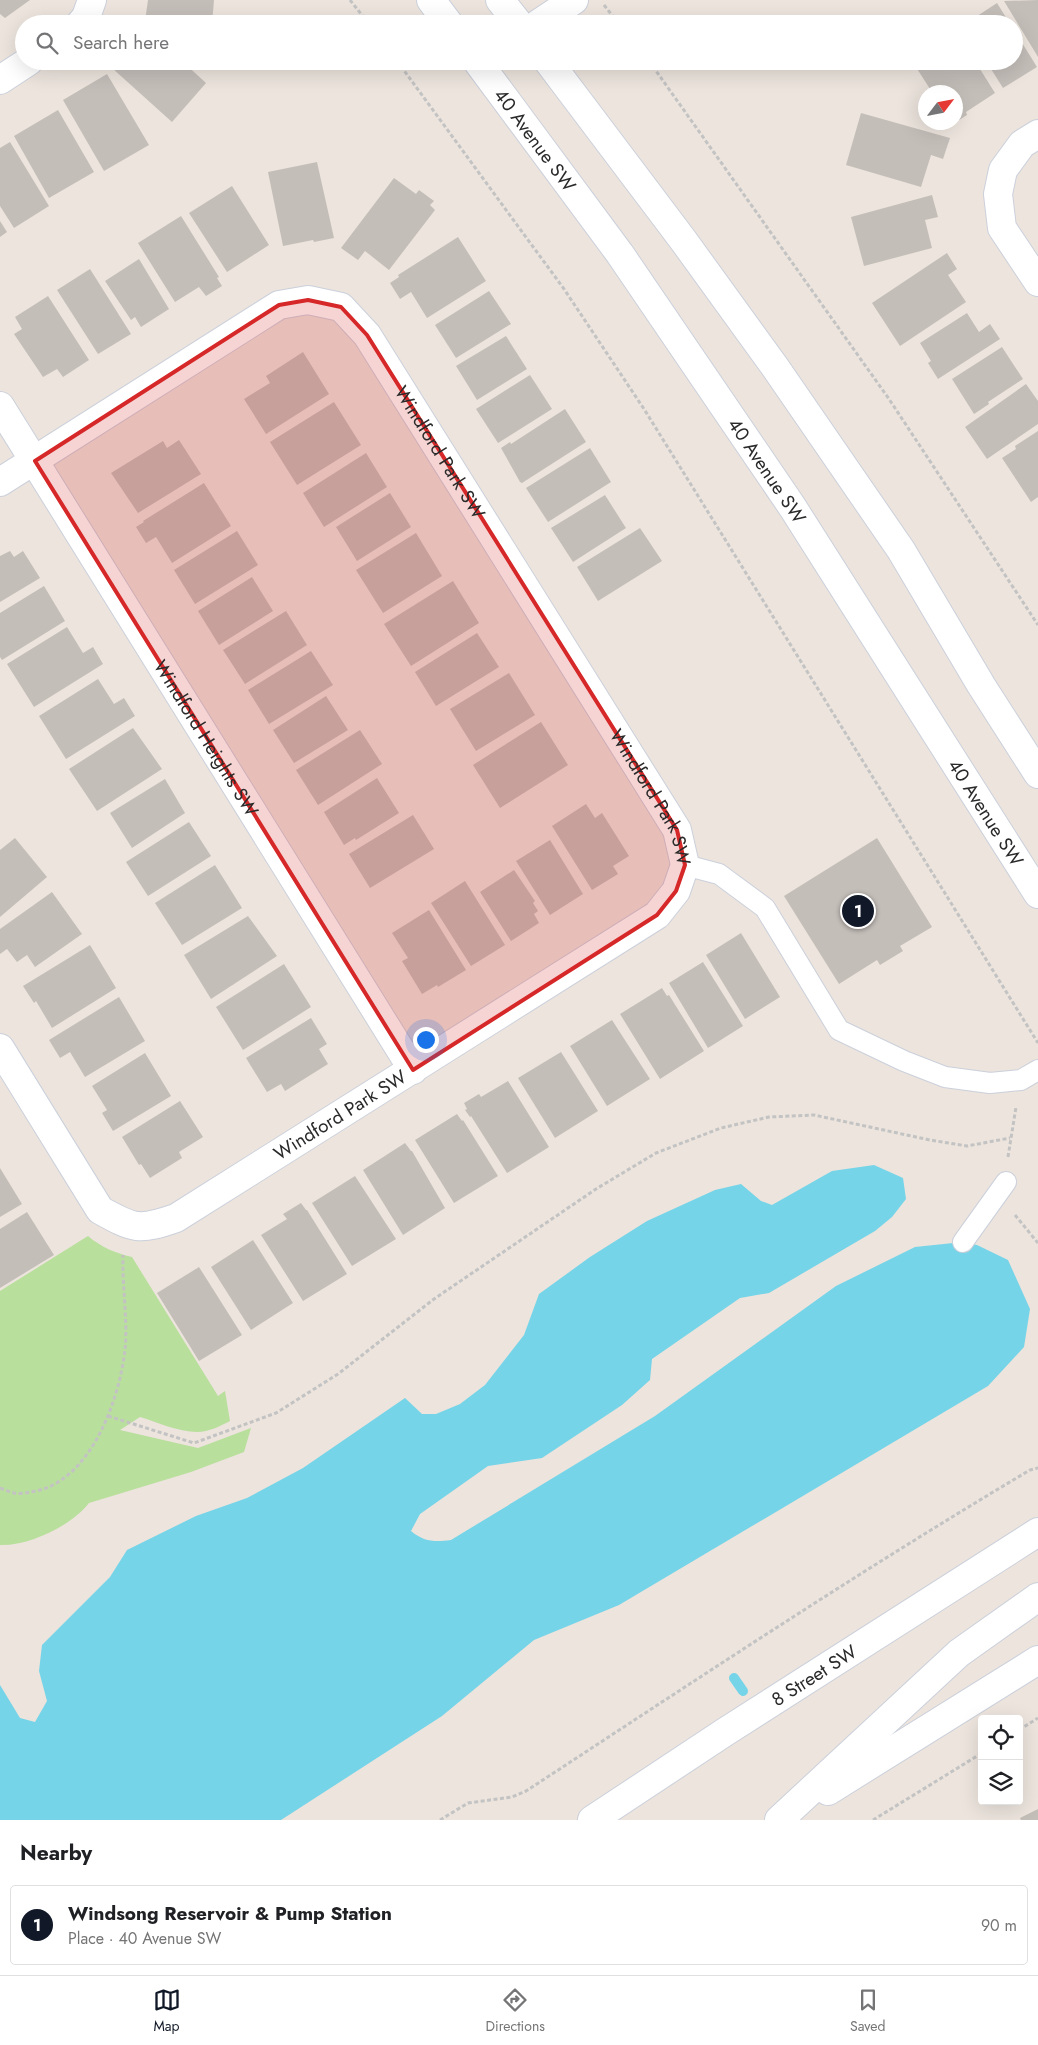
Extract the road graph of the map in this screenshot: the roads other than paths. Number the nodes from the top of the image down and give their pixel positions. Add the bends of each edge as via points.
1 (92, 0) edge
2 (431, 0) edge
3 (500, 0) edge
4 (574, 0) edge
5 (87, 15) edge
6 (442, 15) edge
7 (511, 15) edge
8 (552, 15) edge
9 (15, 70) edge
10 (484, 70) edge
11 (555, 70) edge
12 (0, 80) edge
13 (1038, 134) edge
14 (1038, 282) edge
15 (0, 406) edge
16 (35, 461) junction
17 (0, 482) edge
18 (941, 739) junction
19 (1038, 774) edge
20 (685, 865) junction
21 (1038, 870) edge
22 (1038, 894) edge
23 (0, 1048) edge
24 (413, 1070) junction
25 (1038, 1070) edge
26 (1006, 1182) dead end
27 (963, 1242) dead end
28 (1038, 1532) edge
29 (1038, 1597) edge
30 (1038, 1660) edge
31 (592, 1820) edge
32 (780, 1820) edge

1 - 5 main road
2 - 6 main road
3 - 7 main road
4 - 8 main road
9 - 12 main road
10 - 18 main road, 40 Avenue SW via 620,254 793,508
11 - 19 main road via 775,366 900,550
13 - 14 main road via 1022,144 1003,170 998,194 1002,228
15 - 16 main road, Windford Heights SW
16 - 17 main road, Windford Park SW
16 - 20 main road, Windford Park SW via 279,306 308,300 340,307 366,334 677,830
16 - 24 main road, Windford Heights SW
18 - 21 main road
18 - 22 main road, 40 Avenue SW
20 - 24 main road, Windford Park SW via 676,891 657,915
20 - 25 lane via 719,874 765,908 839,1030 945,1077 990,1083 1021,1080
23 - 24 main road, Windford Park SW via 100,1210 126,1224 150,1227 176,1218
26 - 27 lane
28 - 31 main road, 8 Street SW
29 - 32 main road via 959,1653
30 - 32 main road

